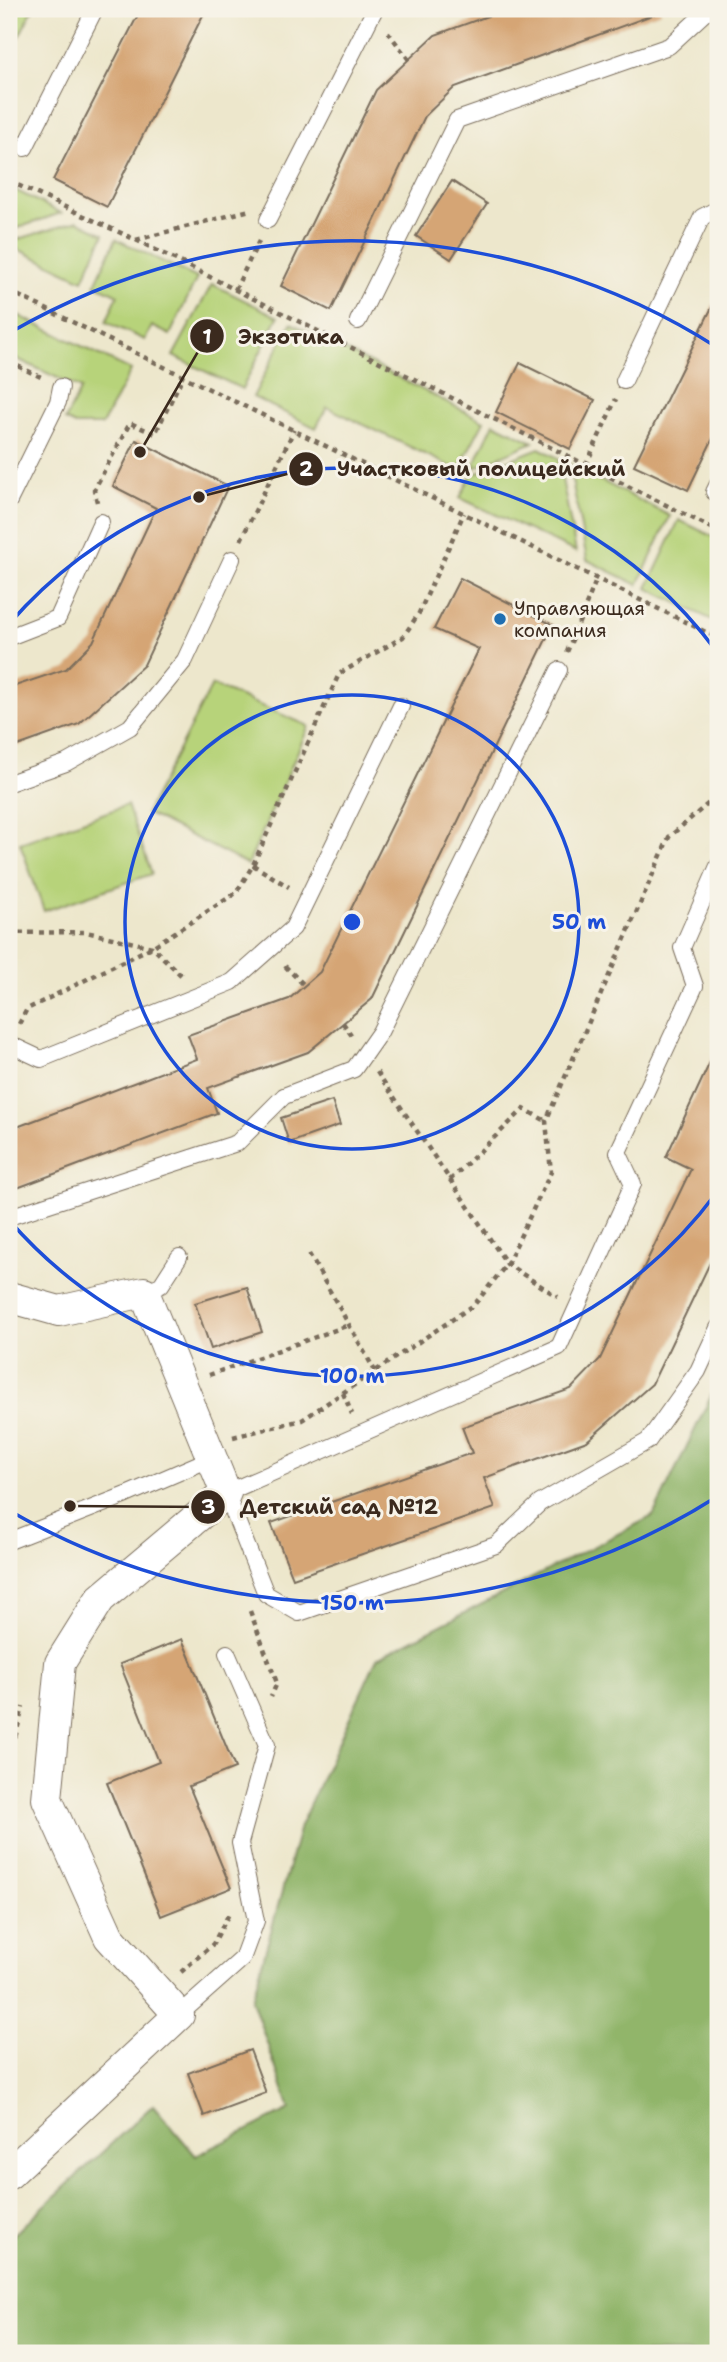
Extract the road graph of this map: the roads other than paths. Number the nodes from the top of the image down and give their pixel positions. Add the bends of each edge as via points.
1 (95, 9) edge
2 (375, 9) edge
3 (709, 9) edge
4 (25, 148) dead end
5 (718, 209) edge
6 (268, 220) road end
7 (358, 321) dead end
8 (624, 381) road end
9 (61, 387) road end
10 (9, 501) edge
11 (101, 522) road end
12 (232, 559) road end
13 (9, 637) edge
14 (559, 670) road end
15 (401, 706) dead end
16 (9, 783) edge
17 (718, 866) edge
18 (12, 1038) edge
19 (9, 1217) edge
20 (179, 1257) dead end
21 (144, 1292) junction
22 (9, 1297) edge
23 (718, 1328) edge
24 (221, 1448) junction
25 (226, 1493) junction
26 (9, 1541) edge
27 (227, 1653) dead end
28 (178, 2015) junction
29 (9, 2174) edge

1 - 4 lane
2 - 6 lane
3 - 7 lane via 669,46 457,120
5 - 8 lane via 702,217
9 - 10 lane
11 - 13 lane via 58,618
12 - 16 lane via 185,660 130,727 66,763
14 - 19 lane via 380,1032 354,1069 284,1096 237,1143
15 - 18 lane via 293,928 232,982 41,1059
17 - 25 lane via 681,948 695,986 618,1152 633,1184 559,1347
20 - 21 lane via 161,1285
21 - 22 street via 59,1311
21 - 24 street
23 - 25 lane via 698,1371 648,1441 540,1503 496,1545 299,1613 266,1594
24 - 25 street
24 - 26 lane via 126,1495
25 - 28 street via 100,1599 60,1663 47,1799 109,1937
27 - 28 lane via 267,1745 240,1843 256,1921 242,1959
28 - 29 street

